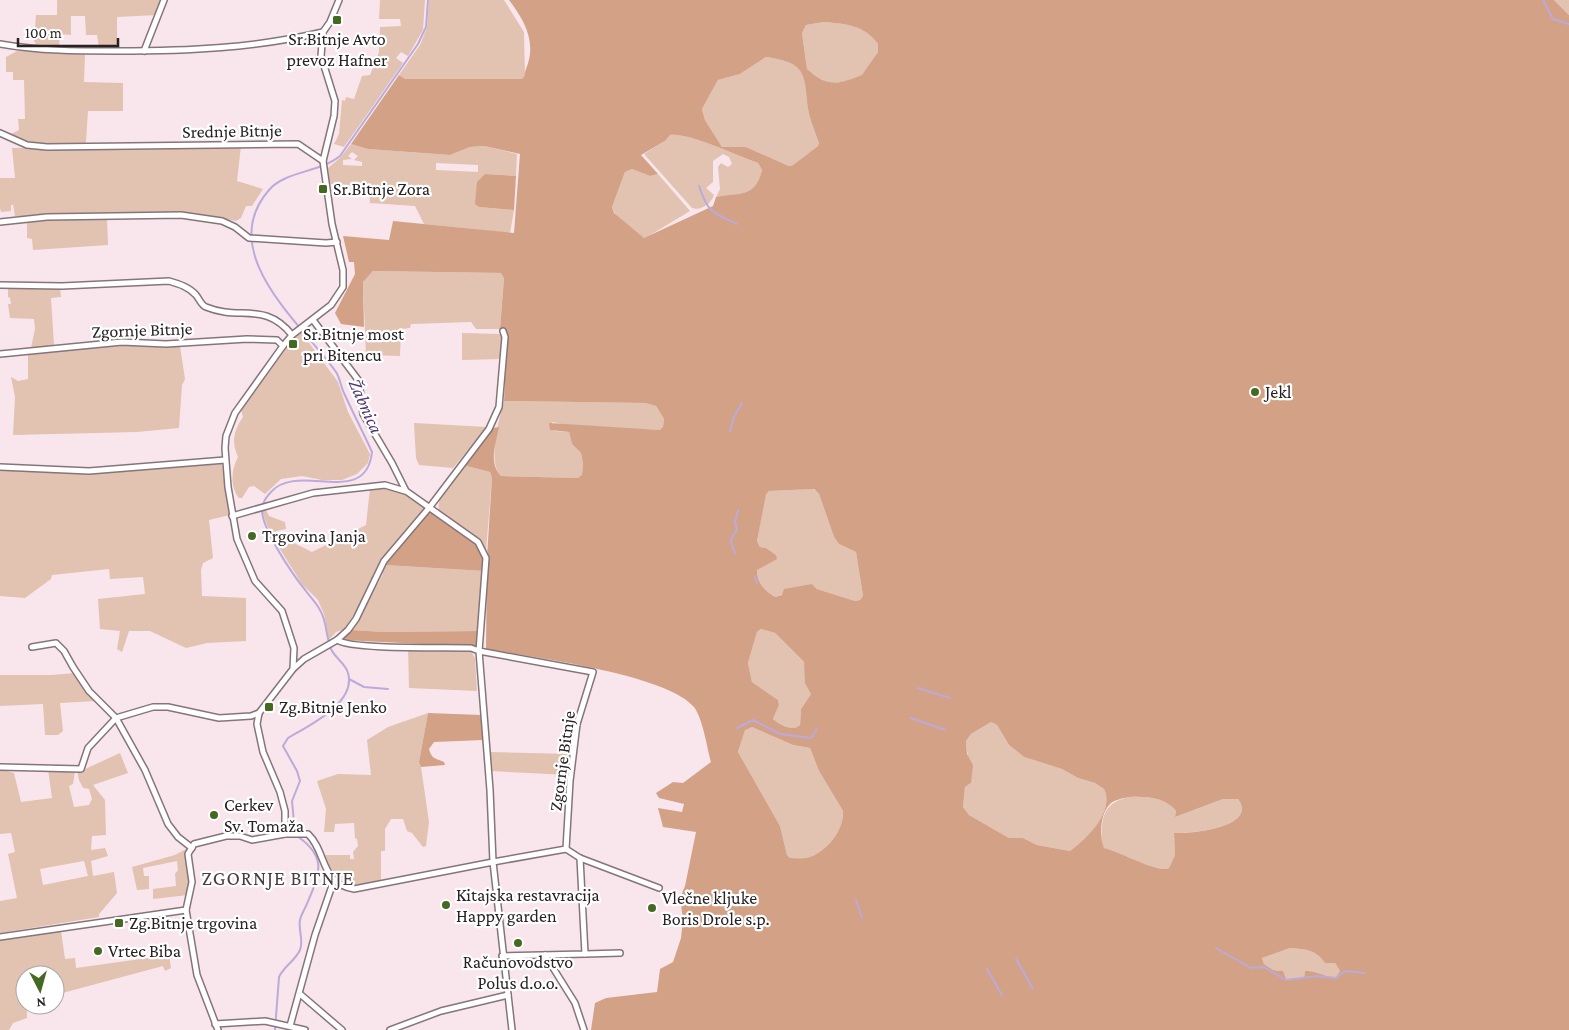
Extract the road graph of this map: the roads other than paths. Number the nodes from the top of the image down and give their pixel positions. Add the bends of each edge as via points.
1 (164, 0) edge
2 (339, 0) edge
3 (323, 32) junction
4 (0, 44) edge
5 (144, 51) junction
6 (0, 133) edge
7 (323, 161) junction
8 (0, 222) edge
9 (337, 242) junction
10 (0, 285) edge
11 (313, 320) junction
12 (503, 331) dead end
13 (294, 334) junction
14 (283, 346) junction
15 (0, 354) edge
16 (225, 460) junction
17 (0, 467) edge
18 (406, 491) junction
19 (429, 508) junction
20 (232, 516) junction
21 (335, 641) junction
22 (32, 647) dead end
23 (479, 651) junction
24 (293, 669) junction
25 (259, 713) junction
26 (116, 718) junction
27 (0, 767) edge
28 (288, 834) junction
29 (192, 848) junction
30 (566, 849) junction
31 (580, 858) junction
32 (493, 862) junction
33 (334, 880) junction
34 (659, 888) dead end
35 (186, 910) junction
36 (0, 936) edge
37 (620, 953) dead end
38 (585, 954) junction
39 (545, 955) junction
40 (502, 956) junction
41 (300, 994) junction
42 (508, 995) junction
43 (216, 1024) junction
44 (290, 1026) junction
45 (218, 1030) edge
46 (305, 1030) edge
47 (342, 1030) edge
48 (390, 1030) edge
49 (512, 1030) edge
50 (584, 1030) edge

1 - 5 street
2 - 3 street
3 - 5 street via 277,43 251,43 224,49
3 - 7 street via 322,65 333,91 335,108
4 - 5 street via 59,50
6 - 7 street, Srednje Bitnje via 27,146 47,147 298,144
7 - 9 street
8 - 9 street via 47,217 181,215 222,221 249,238
9 - 11 street via 343,287 331,305
10 - 13 street via 169,281 184,285 203,306 220,312 267,315
11 - 13 street
11 - 18 street via 359,381 363,414
12 - 19 street via 499,407 495,418
13 - 14 street
14 - 15 street, Zgornje Bitnje via 277,340 247,339 166,344 122,342
14 - 16 street via 235,413 226,436
16 - 17 street via 88,471
16 - 20 street
18 - 19 street
18 - 20 street via 386,485 313,493
19 - 21 street via 384,561 356,619
19 - 23 street via 478,542 486,558
20 - 24 street via 250,573 287,620 294,648
21 - 23 street, Zgornje Bitnje
21 - 24 street
22 - 26 street via 56,643 89,691
23 - 30 street, Zgornje Bitnje via 593,672 577,724
23 - 32 street
24 - 25 street
25 - 26 street via 219,718 153,707
25 - 28 street via 258,732 282,797
26 - 27 street via 88,748 81,768
26 - 29 street via 145,770 168,824
28 - 29 street via 252,840 226,836 199,842
28 - 33 street via 312,837 324,866
29 - 35 street via 188,854 191,888
30 - 31 street
30 - 32 street
31 - 34 street
31 - 38 street
32 - 33 street via 362,889 348,888
32 - 40 street
33 - 41 street
35 - 36 street
35 - 43 street via 197,974
37 - 38 street
38 - 39 street
39 - 40 street
39 - 50 street via 575,1003
40 - 42 street
41 - 44 street
41 - 47 street
42 - 48 street via 441,1011
42 - 49 street
43 - 44 street
43 - 45 street
44 - 46 street

